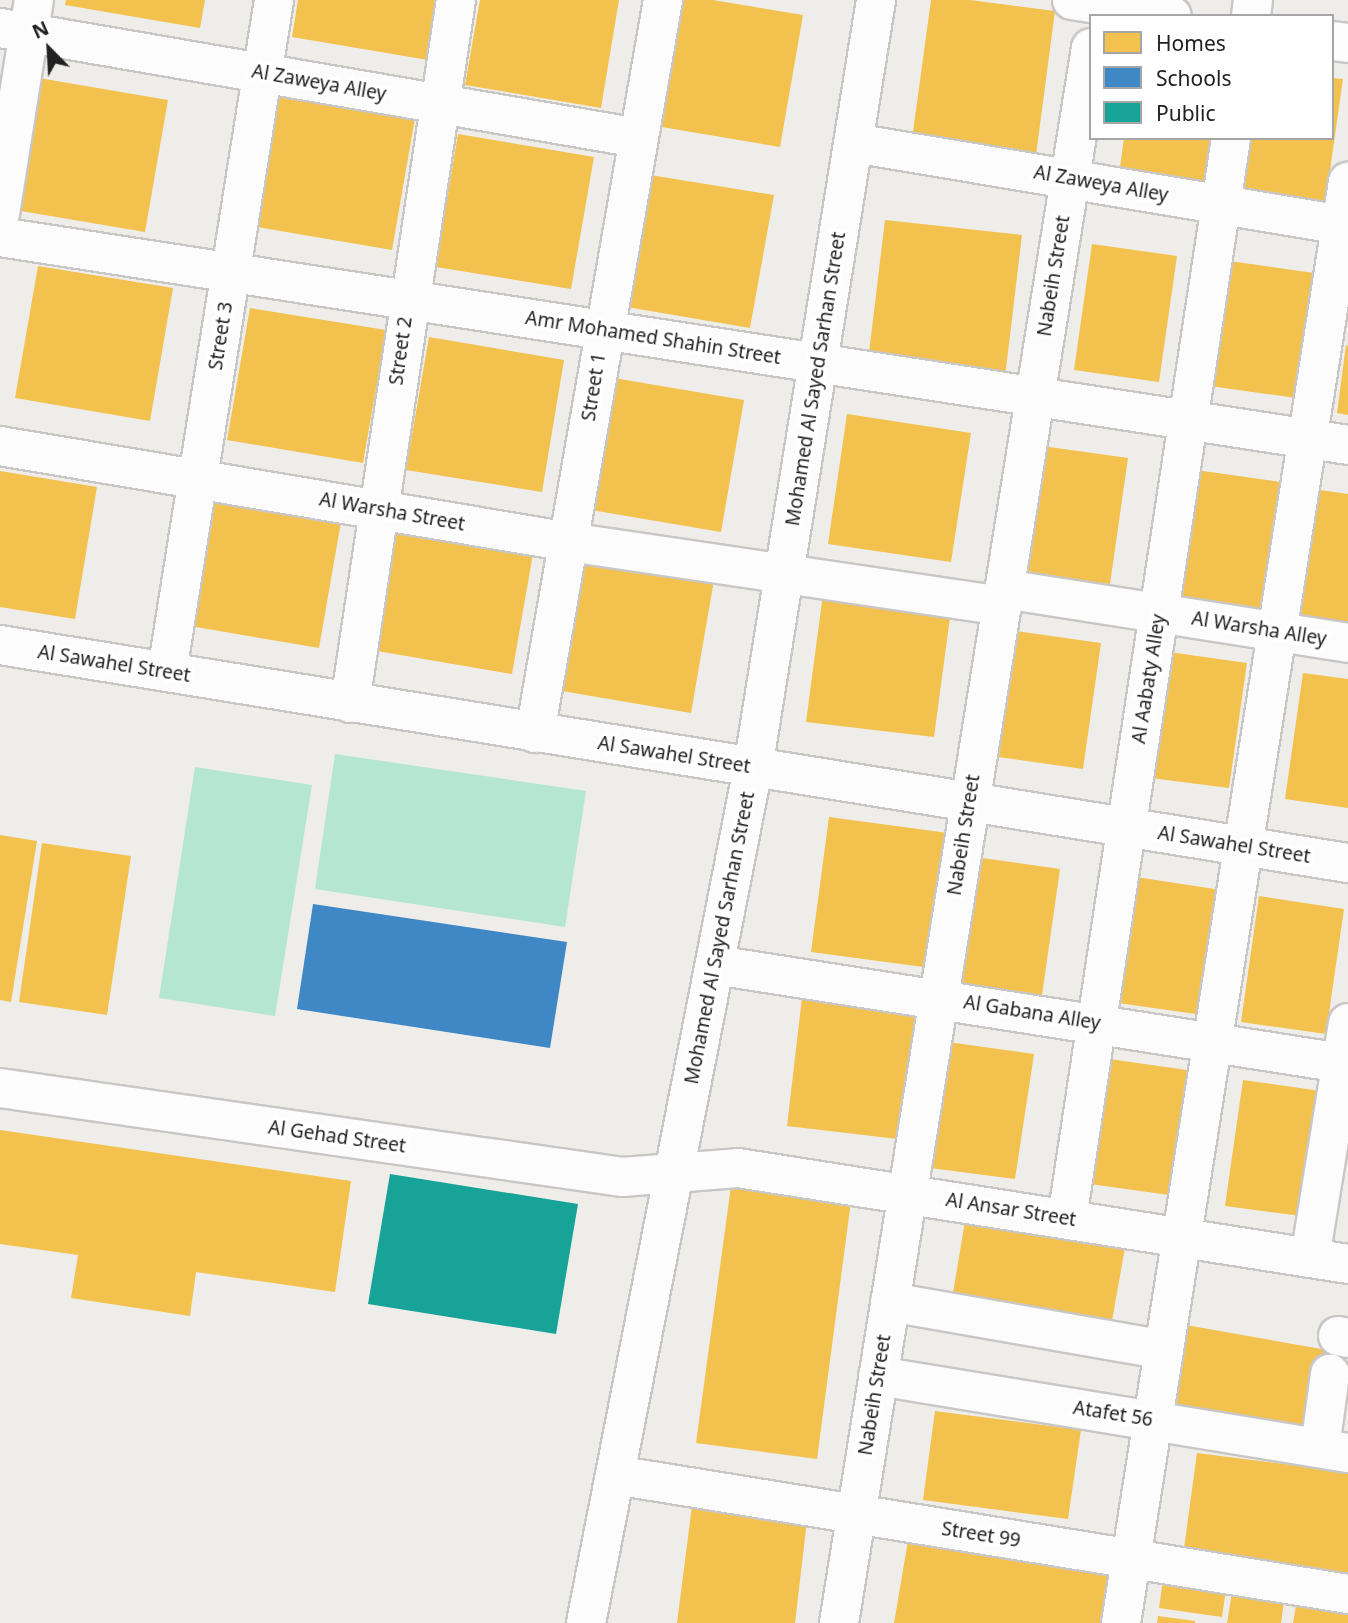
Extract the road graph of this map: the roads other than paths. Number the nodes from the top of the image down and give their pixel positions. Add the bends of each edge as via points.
1 (274, 0) edge
2 (456, 0) edge
3 (663, 0) edge
4 (876, 0) edge
5 (1091, 5) edge
6 (1157, 14) edge
7 (20, 20) edge
8 (1089, 60) edge
9 (262, 73) junction
10 (439, 104) junction
11 (638, 138) junction
12 (1231, 140) edge
13 (854, 142) junction
14 (1069, 179) junction
15 (1348, 182) edge
16 (1221, 205) junction
17 (0, 214) edge
18 (1345, 226) edge
19 (0, 237) edge
20 (231, 272) junction
21 (409, 300) junction
22 (604, 330) junction
23 (818, 363) junction
24 (1035, 396) junction
25 (1189, 420) junction
26 (1308, 439) junction
27 (1348, 445) edge
28 (0, 446) edge
29 (198, 479) junction
30 (378, 509) junction
31 (569, 542) junction
32 (785, 574) junction
33 (1003, 597) junction
34 (1159, 613) junction
35 (1278, 632) junction
36 (1348, 643) edge
37 (0, 645) edge
38 (167, 672) junction
39 (350, 703) junction
40 (535, 733) junction
41 (753, 768) junction
42 (970, 802) junction
43 (1126, 828) junction
44 (1243, 846) junction
45 (1348, 863) edge
46 (715, 965) junction
47 (938, 998) junction
48 (1348, 1023) edge
49 (1096, 1024) junction
50 (1213, 1042) junction
51 (1345, 1063) edge
52 (0, 1088) edge
53 (674, 1176) junction
54 (907, 1193) junction
55 (1067, 1219) junction
56 (1182, 1238) junction
57 (1310, 1258) junction
58 (1348, 1264) edge
59 (890, 1302) junction
60 (1164, 1350) junction
61 (1330, 1374) dead end
62 (878, 1376) junction
63 (1153, 1421) junction
64 (1334, 1450) edge
65 (615, 1475) junction
66 (855, 1514) junction
67 (1131, 1559) junction
68 (1348, 1594) edge
69 (586, 1623) edge
70 (839, 1623) edge
71 (1121, 1623) edge

1 - 9 street, Street 3
2 - 10 street, Street 2
3 - 11 street, Street 1
4 - 13 street, Mohamed Al Sayed Sarhan Street
5 - 6 street
7 - 9 street, Al Zaweya Alley
7 - 17 street
8 - 14 street, Nabeih Street
9 - 10 street, Al Zaweya Alley
9 - 20 street, Street 3
10 - 11 street, Al Zaweya Alley
10 - 21 street, Street 2
11 - 22 street, Street 1
12 - 16 street, Al Aabaty Alley
13 - 14 street, Al Zaweya Alley
13 - 23 street, Mohamed Al Sayed Sarhan Street
14 - 16 street, Al Zaweya Alley
14 - 24 street, Nabeih Street
15 - 18 street
16 - 18 street, Al Zaweya Alley
16 - 25 street, Al Aabaty Alley
18 - 26 street
19 - 20 street, Amr Mohamed Shahin Street
20 - 21 street, Amr Mohamed Shahin Street
20 - 29 street, Street 3
21 - 22 street, Amr Mohamed Shahin Street
21 - 30 street, Street 2
22 - 23 street, Amr Mohamed Shahin Street
22 - 31 street, Street 1
23 - 24 street, Amr Mohamed Shahin Street
23 - 32 street, Mohamed Al Sayed Sarhan Street
24 - 25 street, Amr Mohamed Shahin Street
24 - 33 street, Nabeih Street
25 - 26 street, Amr Mohamed Shahin Street
25 - 34 street, Al Aabaty Alley
26 - 27 street, Amr Mohamed Shahin Street
26 - 35 street
28 - 29 street, Al Warsha Street
29 - 30 street, Al Warsha Street
29 - 38 street, Street 3
30 - 31 street, Al Warsha Street
30 - 39 street, Street 2
31 - 32 street, Al Warsha Street
31 - 40 street, Street 1
32 - 33 street, Al Warsha Alley
32 - 41 street, Mohamed Al Sayed Sarhan Street
33 - 34 street, Al Warsha Alley
33 - 42 street, Nabeih Street
34 - 35 street, Al Warsha Alley
34 - 43 street, Al Aabaty Alley
35 - 36 street, Al Warsha Alley
35 - 44 street
37 - 38 street, Al Sawahel Street
38 - 39 street, Al Sawahel Street
39 - 40 street, Al Sawahel Street
40 - 41 street, Al Sawahel Street
41 - 42 street, Al Sawahel Street
41 - 46 street, Mohamed Al Sayed Sarhan Street
42 - 43 street, Al Sawahel Street
42 - 47 street, Nabeih Street
43 - 44 street, Al Sawahel Street
43 - 49 street, Al Aabaty Alley
44 - 45 street, Al Sawahel Street
44 - 50 street
46 - 47 street, Al Gabana Alley
46 - 53 street, Mohamed Al Sayed Sarhan Street
47 - 49 street, Al Gabana Alley
47 - 54 street, Nabeih Street
48 - 51 street
49 - 50 street, Al Gabana Alley
49 - 55 street, Al Aabaty Alley
50 - 51 street, Al Gabana Alley
50 - 56 street
51 - 57 street
52 - 53 street, Al Gehad Street via 622,1177
53 - 54 street, Al Ansar Street via 738,1168
53 - 65 street, Mohamed Al Sayed Sarhan Street
54 - 55 street, Al Ansar Street
54 - 59 street, Nabeih Street
55 - 56 street, Al Ansar Street
56 - 57 street, Al Ansar Street
56 - 60 street
57 - 58 street, Al Ansar Street
59 - 60 street
59 - 62 street, Nabeih Street
60 - 63 street
61 - 64 street
62 - 63 street, Atafet 56
62 - 66 street, Nabeih Street
63 - 64 street, Atafet 56
63 - 67 street
65 - 66 street, Street 99
65 - 69 street, Mohamed Al Sayed Sarhan Street
66 - 67 street, Street 99
66 - 70 street, Nabeih Street
67 - 68 street, Street 99
67 - 71 street

